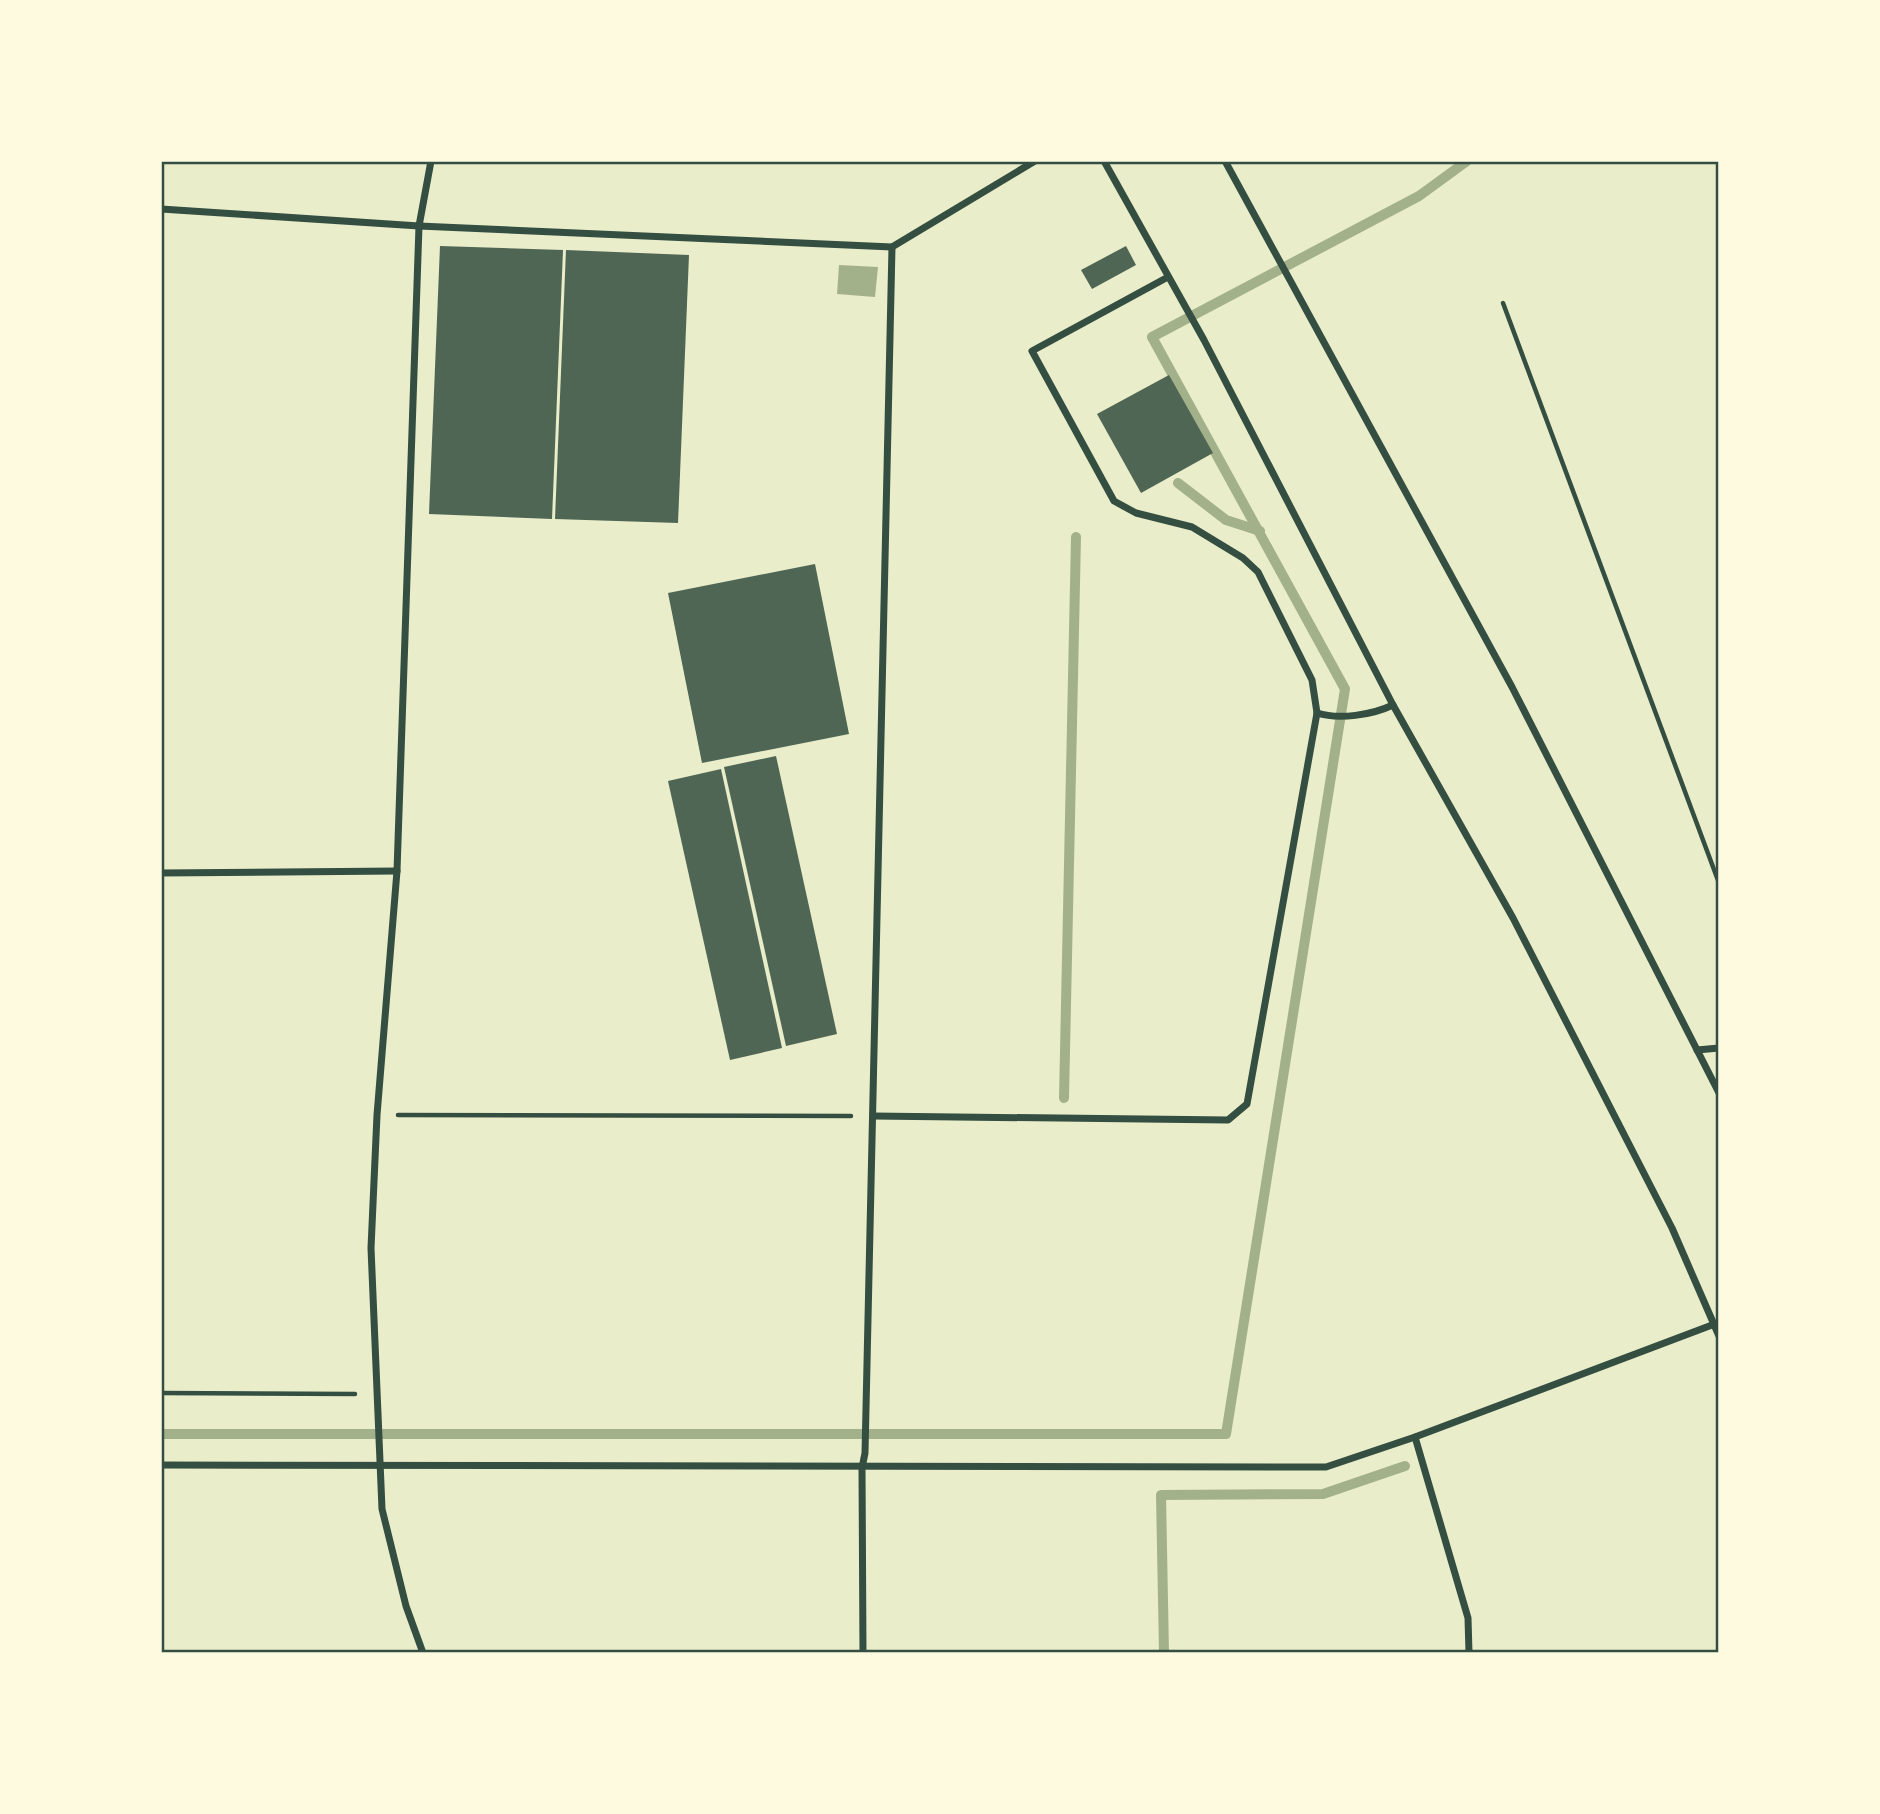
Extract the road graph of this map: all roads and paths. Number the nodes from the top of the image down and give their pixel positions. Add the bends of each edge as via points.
1 (431, 161) edge
2 (1035, 161) edge
3 (1104, 161) edge
4 (1225, 161) edge
5 (161, 209) edge
6 (419, 226) junction
7 (892, 247) junction
8 (1168, 277) junction
9 (1503, 303) dead end
10 (1393, 705) junction
11 (1317, 713) junction
12 (397, 871) junction
13 (161, 873) edge
14 (1719, 883) edge
15 (1719, 1048) edge
16 (1697, 1050) junction
17 (1719, 1093) edge
18 (377, 1115) junction
19 (873, 1116) junction
20 (1712, 1325) junction
21 (1719, 1336) edge
22 (161, 1393) edge
23 (377, 1394) junction
24 (1415, 1437) junction
25 (161, 1465) edge
26 (379, 1467) junction
27 (862, 1468) junction
28 (423, 1653) edge
29 (863, 1653) edge
30 (1469, 1653) edge

1 - 6 street
2 - 7 street
3 - 8 street
4 - 16 street via 1512,687
5 - 6 street
6 - 7 street
6 - 12 street
7 - 19 street
8 - 10 street
8 - 11 street via 1032,351 1114,501 1136,513 1192,527 1258,572 1312,680
9 - 14 path
10 - 11 street via 1377,713
10 - 20 street via 1519,930 1672,1228
11 - 19 street via 1247,1104 1228,1120
12 - 13 street
12 - 18 street
15 - 16 street
16 - 17 street
18 - 19 path
18 - 23 street via 371,1248
19 - 27 street
20 - 21 street
20 - 24 street
22 - 23 path
23 - 26 street
24 - 27 street via 1326,1467
24 - 30 street via 1468,1618
25 - 26 street
26 - 27 street
26 - 28 street via 382,1509
27 - 29 street

